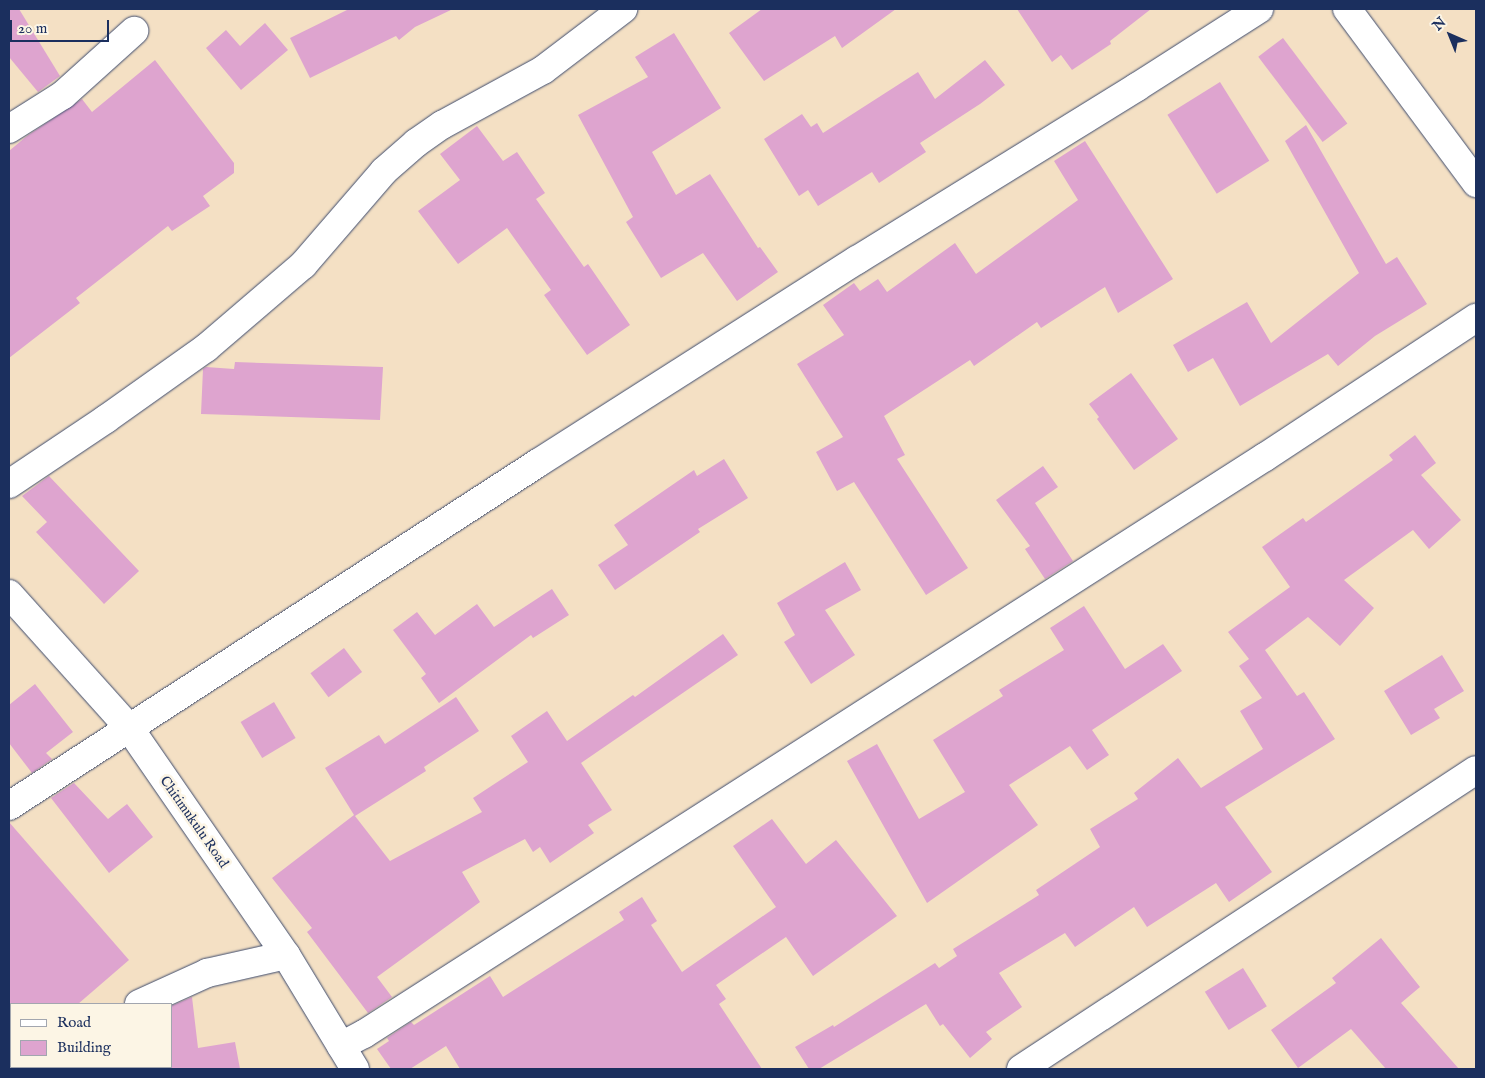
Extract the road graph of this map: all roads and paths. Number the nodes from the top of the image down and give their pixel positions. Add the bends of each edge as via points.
1 (624, 9) edge
2 (1259, 9) edge
3 (1347, 9) edge
4 (134, 30) dead end
5 (9, 129) edge
6 (1476, 182) edge
7 (1476, 318) edge
8 (9, 484) edge
9 (9, 594) edge
10 (130, 730) junction
11 (1476, 770) edge
12 (9, 806) edge
13 (286, 955) junction
14 (141, 1003) edge
15 (341, 1046) junction
16 (355, 1069) edge
17 (1021, 1069) edge

1 - 8 street via 542,70 442,125 416,143 384,171 303,265 206,348
2 - 10 street via 555,452
3 - 6 street
4 - 5 street via 63,94
7 - 15 street via 1257,462
9 - 10 street, Chitimukulu Road
10 - 12 street
10 - 13 street, Chitimukulu Road
11 - 17 street
13 - 14 street via 207,973
13 - 15 street, Chitimukulu Road
15 - 16 street, Chitimukulu Road

